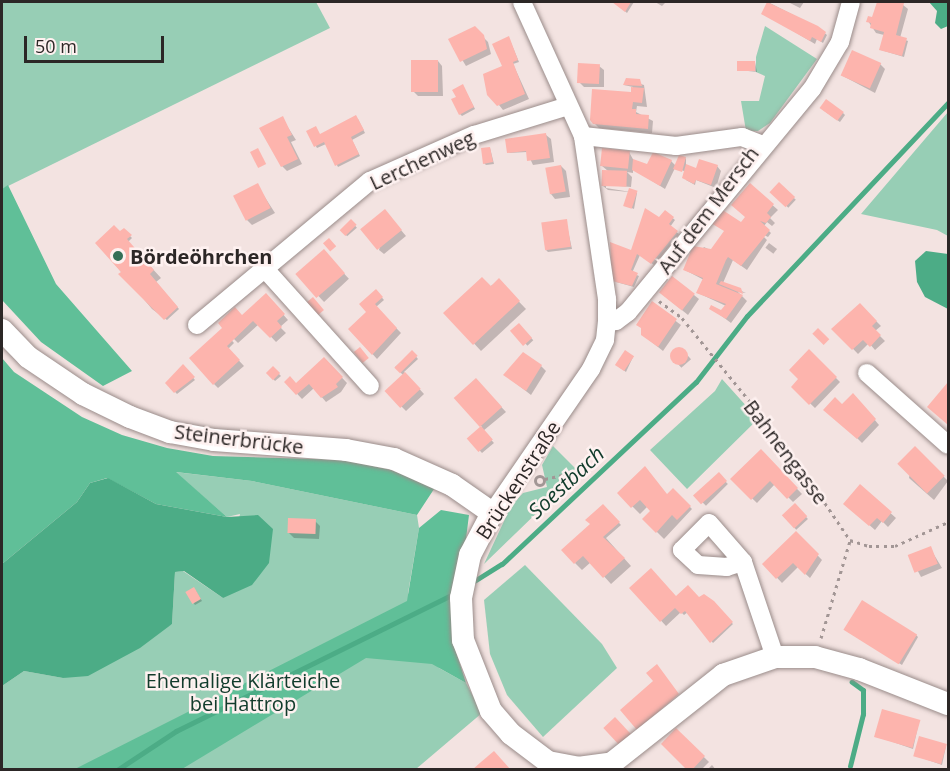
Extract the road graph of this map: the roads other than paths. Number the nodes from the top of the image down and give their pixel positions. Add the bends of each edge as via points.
1 (522, 2) edge
2 (851, 2) edge
3 (568, 106) junction
4 (583, 136) junction
5 (763, 145) junction
6 (265, 269) junction
7 (607, 322) junction
8 (197, 325) dead end
9 (2, 330) edge
10 (867, 373) dead end
11 (370, 386) dead end
12 (948, 445) edge
13 (492, 513) junction
14 (743, 562) dead end
15 (775, 657) junction
16 (948, 704) edge
17 (578, 769) edge

1 - 3 street, Brückenstraße
2 - 5 street via 840,42 812,88
3 - 4 street, Brückenstraße
3 - 6 street, Lerchenweg via 474,135 370,181
4 - 5 street, Auf dem Mersch via 676,146 742,137
4 - 7 street, Brückenstraße
5 - 7 street, Auf dem Mersch via 628,312
6 - 8 street, Lerchenweg
6 - 11 street
7 - 13 street, Brückenstraße via 605,340 591,369
9 - 13 street, Steinerbrücke via 28,357 83,394 130,417 171,432 214,441 346,450 394,459 452,485
10 - 12 street
13 - 17 street, Brückenstraße via 470,555 461,598 464,640 491,711 511,734 548,762
14 - 15 street
15 - 16 street, Brückenstraße via 815,657 859,669
15 - 17 street, Brückenstraße via 723,675 612,764

